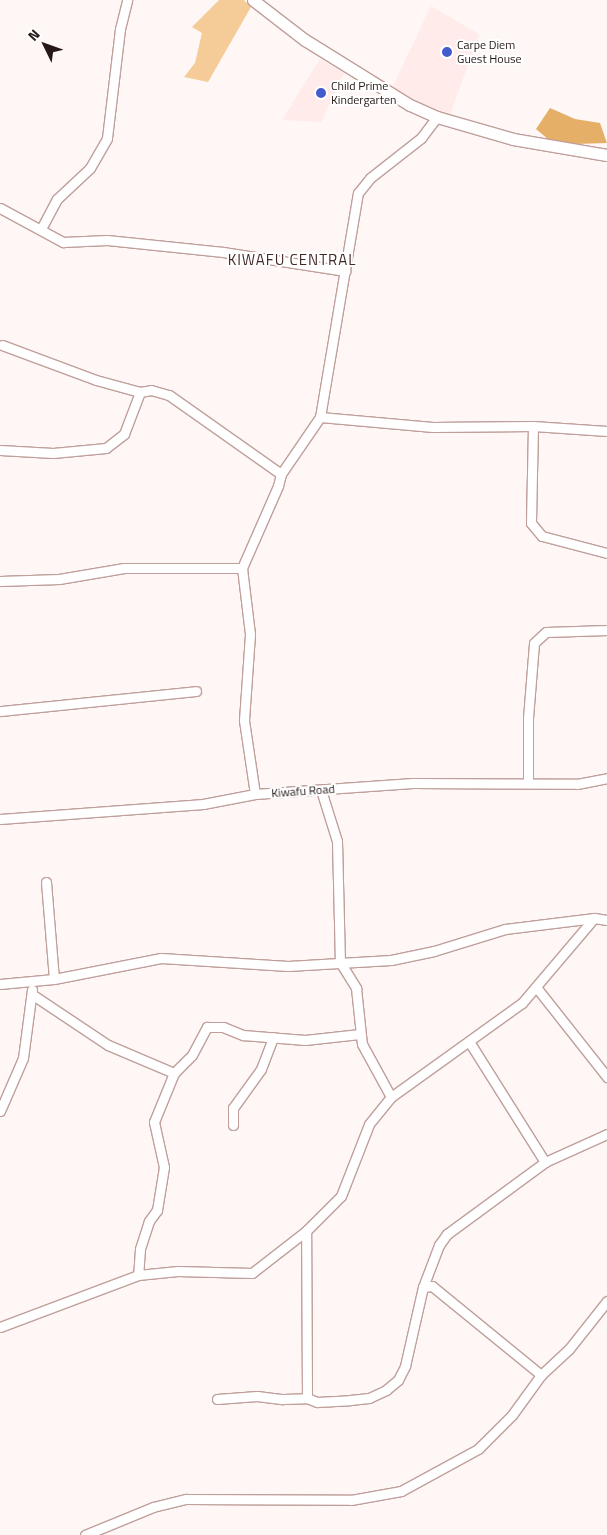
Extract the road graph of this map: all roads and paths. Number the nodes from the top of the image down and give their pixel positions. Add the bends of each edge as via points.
1 (127, 0) edge
2 (253, 0) edge
3 (437, 117) junction
4 (607, 155) edge
5 (0, 208) edge
6 (41, 229) junction
7 (346, 271) junction
8 (2, 345) dead end
9 (140, 392) junction
10 (320, 416) junction
11 (533, 426) junction
12 (607, 431) edge
13 (0, 450) edge
14 (280, 474) junction
15 (607, 553) edge
16 (242, 568) junction
17 (0, 581) edge
18 (607, 630) edge
19 (196, 691) dead end
20 (0, 711) edge
21 (607, 778) edge
22 (528, 782) junction
23 (321, 790) junction
24 (255, 794) junction
25 (0, 819) edge
26 (46, 882) dead end
27 (594, 918) junction
28 (607, 920) edge
29 (340, 962) junction
30 (54, 978) junction
31 (30, 982) junction
32 (0, 984) edge
33 (536, 987) junction
34 (33, 995) junction
35 (360, 1034) junction
36 (273, 1037) junction
37 (470, 1043) junction
38 (174, 1073) junction
39 (607, 1077) edge
40 (391, 1097) junction
41 (0, 1111) edge
42 (233, 1125) dead end
43 (607, 1134) edge
44 (545, 1162) junction
45 (306, 1231) junction
46 (138, 1275) junction
47 (423, 1287) junction
48 (607, 1301) edge
49 (0, 1327) edge
50 (541, 1375) junction
51 (307, 1398) junction
52 (217, 1399) dead end
53 (106, 1531) edge
54 (85, 1535) edge

1 - 6 street via 120,29 107,138 90,168 57,200
2 - 3 street via 305,40 364,78
3 - 4 street via 513,139
3 - 7 street via 421,138 362,186
5 - 6 street
6 - 7 street via 63,242 107,240 224,252
7 - 10 street
8 - 9 street via 25,356
9 - 13 street via 124,434 106,448 53,452
9 - 14 street via 151,390 169,395
10 - 11 street via 433,427
10 - 14 street
11 - 12 street
11 - 15 street via 531,523 542,536
14 - 16 street via 278,486
16 - 17 street via 124,568 59,579
16 - 24 street via 250,634 244,720
18 - 22 street via 546,632 534,643 528,718
19 - 20 street
21 - 22 street, Kiwafu Road via 577,784
22 - 23 street, Kiwafu Road via 413,783
23 - 24 street, Kiwafu Road
23 - 29 street via 337,841
24 - 25 street, Kiwafu Road via 203,804
26 - 30 street
27 - 28 street
27 - 29 street via 506,929 434,951 391,960
27 - 33 street
29 - 30 street via 288,966 161,958
29 - 35 street via 356,988
30 - 31 street
31 - 32 street
31 - 34 street
33 - 37 street via 522,1003
33 - 39 street
34 - 38 street via 108,1045
34 - 41 street via 23,1058
35 - 36 street via 305,1040
35 - 40 street via 370,1063
36 - 38 street via 243,1035 223,1027 207,1027 192,1055
36 - 42 street via 261,1069 233,1108
37 - 40 street
37 - 44 street
38 - 46 street via 154,1122 164,1167 157,1210 149,1221 140,1249
40 - 45 street via 369,1124 341,1196
43 - 44 street
44 - 47 street via 447,1234 439,1245
45 - 46 street via 252,1273 178,1271
45 - 51 street
46 - 49 street
47 - 50 street via 432,1286
47 - 51 street via 405,1366 398,1380 369,1398 317,1402
48 - 50 street via 568,1349
50 - 53 street via 512,1415 478,1449 459,1462 390,1495 351,1500 186,1499 153,1507
51 - 52 street via 257,1396
53 - 54 street

